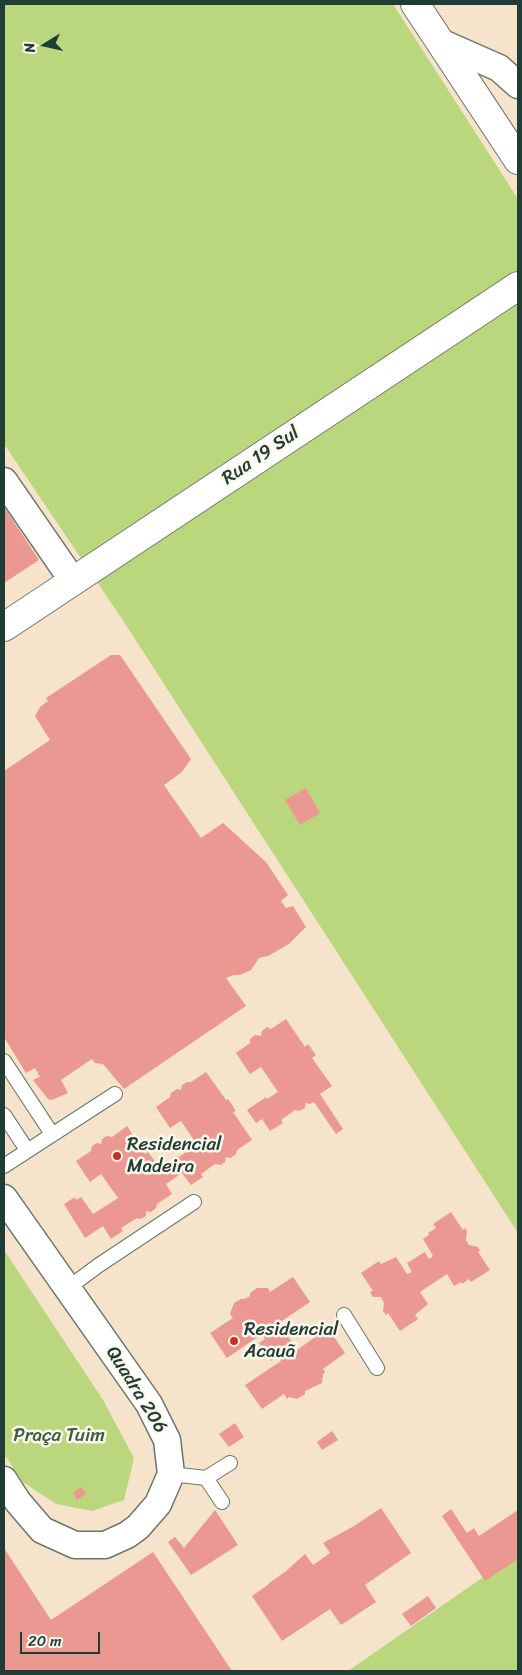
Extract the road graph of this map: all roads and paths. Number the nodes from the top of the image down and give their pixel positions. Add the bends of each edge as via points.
1 (415, 4) edge
2 (440, 42) junction
3 (518, 84) edge
4 (518, 160) edge
5 (518, 286) edge
6 (4, 481) edge
7 (73, 581) junction
8 (4, 627) edge
9 (4, 1061) edge
10 (115, 1094) dead end
11 (4, 1115) edge
12 (52, 1134) junction
13 (27, 1150) junction
14 (4, 1166) edge
15 (4, 1198) edge
16 (194, 1202) dead end
17 (68, 1288) junction
18 (344, 1315) dead end
19 (377, 1368) dead end
20 (230, 1463) dead end
21 (171, 1474) junction
22 (206, 1478) junction
23 (4, 1480) edge
24 (222, 1502) dead end

1 - 2 street
2 - 3 street via 499,68
2 - 4 street
5 - 7 street, Rua 19 Sul
6 - 7 street
7 - 8 street, Rua 19 Sul
9 - 12 lane
10 - 12 lane
11 - 13 lane
12 - 13 lane
13 - 14 lane
15 - 17 street, Quadra 206
16 - 17 lane
17 - 21 street, Quadra 206 via 149,1404 167,1440
18 - 19 lane
20 - 22 lane
21 - 22 lane
21 - 23 street via 158,1504 138,1527 105,1545 75,1545 42,1530
22 - 24 lane

